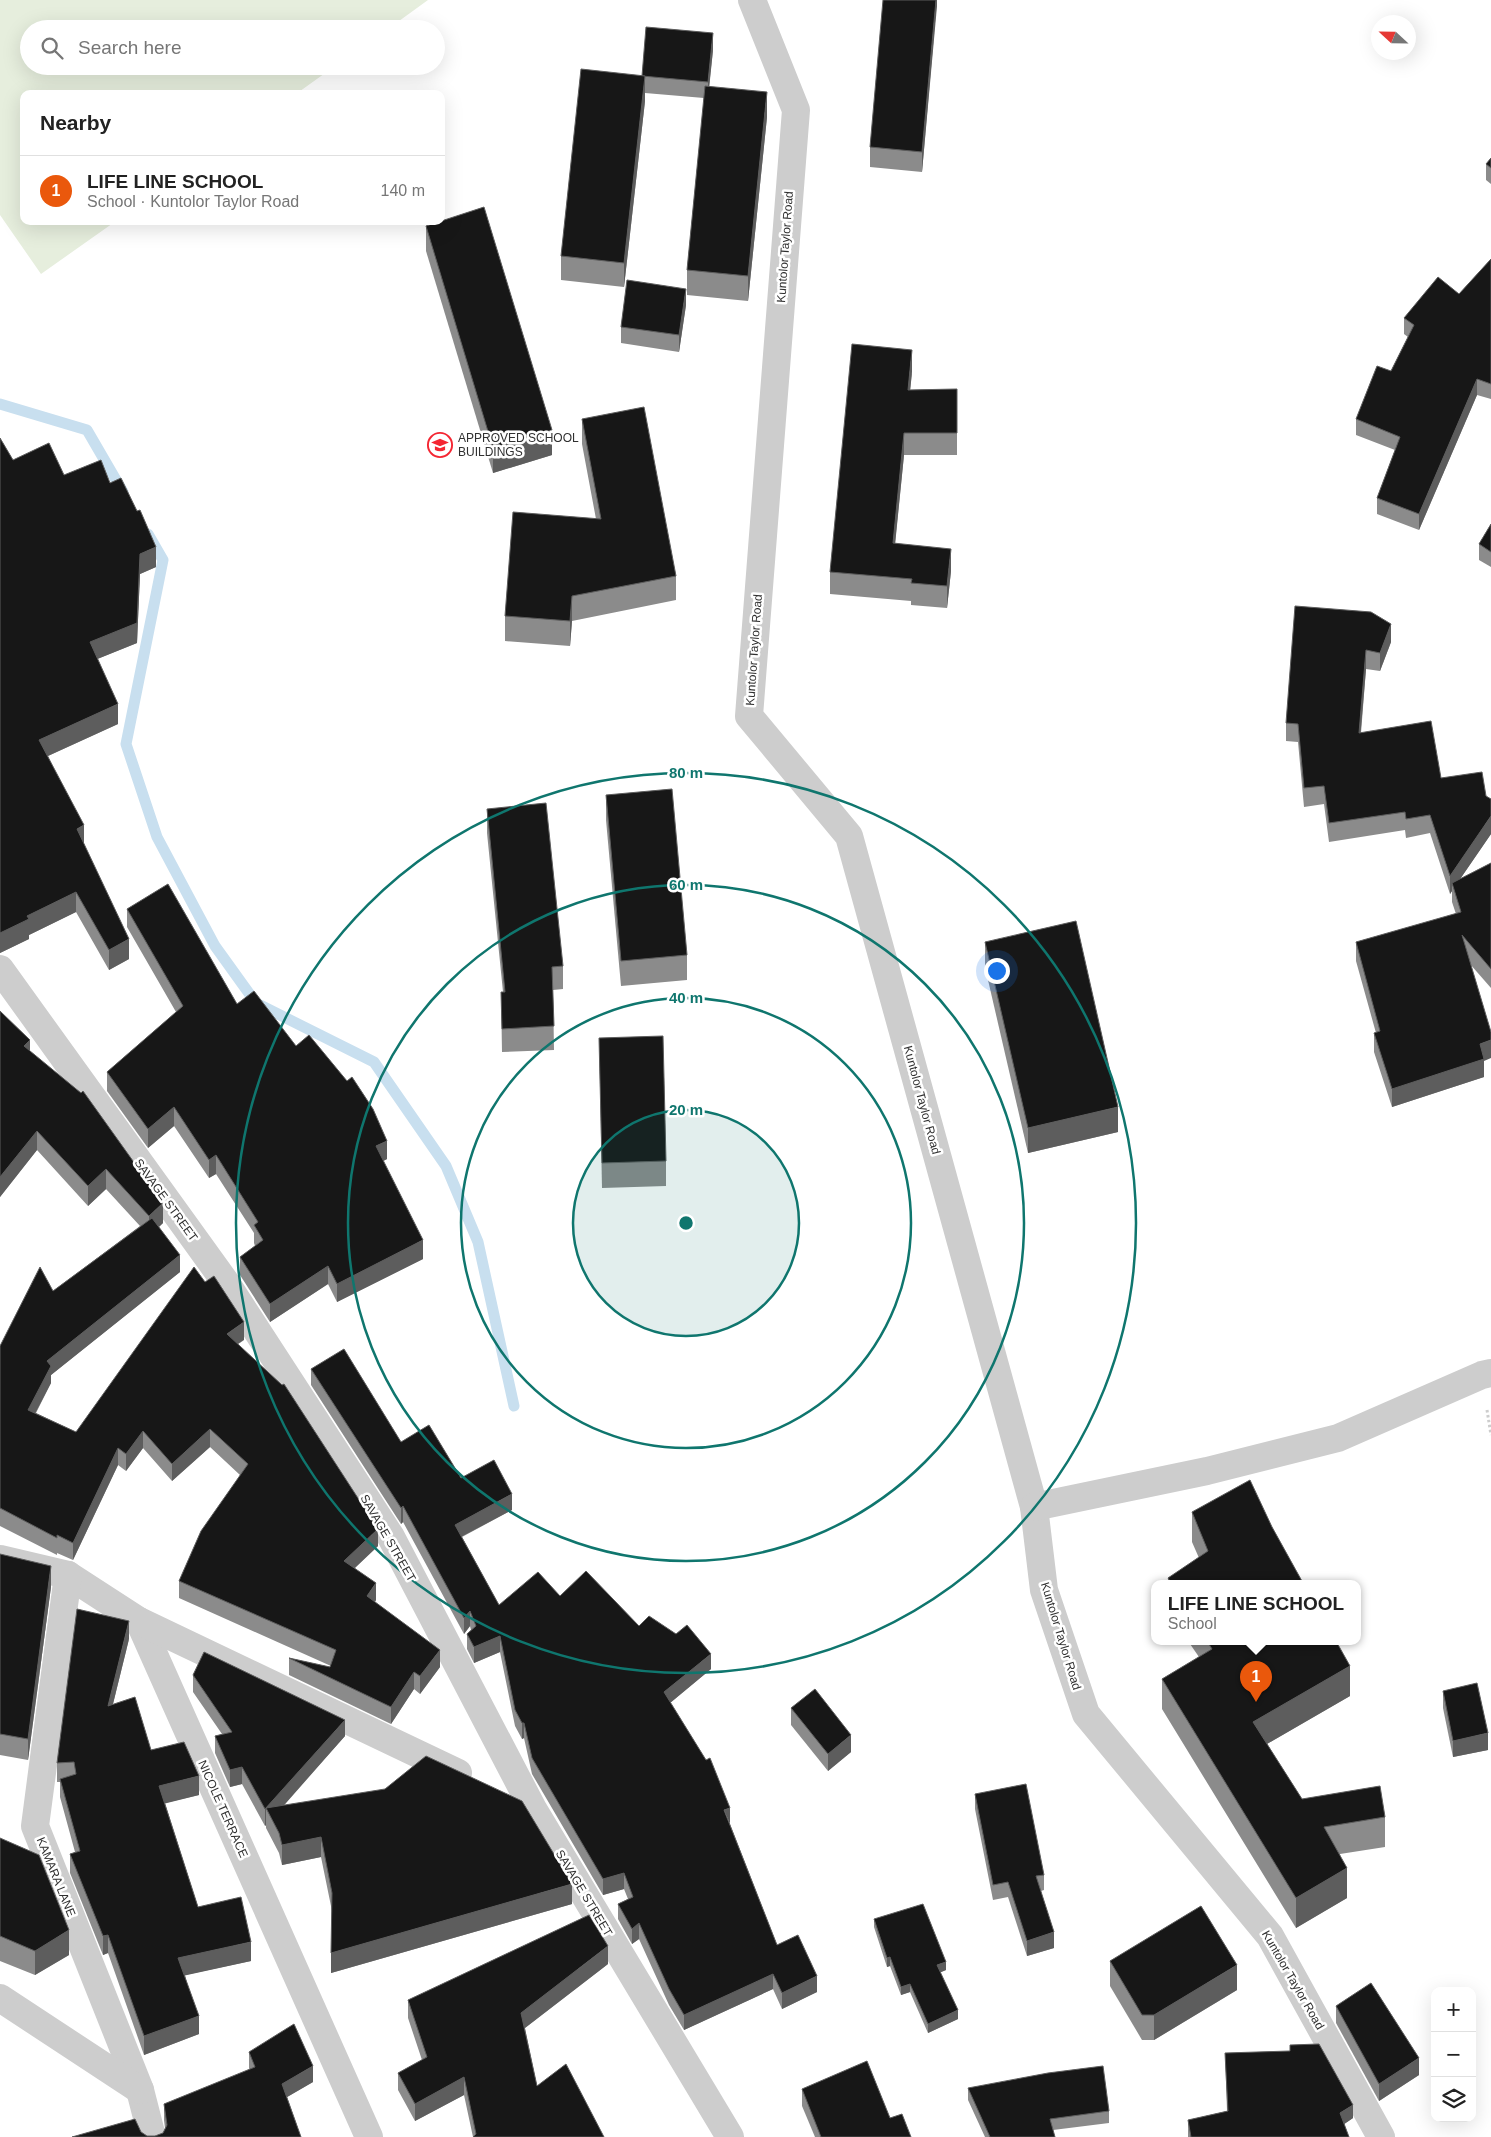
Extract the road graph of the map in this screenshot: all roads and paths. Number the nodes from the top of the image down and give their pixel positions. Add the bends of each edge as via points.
1 (752, 0) edge
2 (0, 969) edge
3 (1491, 1373) edge
4 (1034, 1507) junction
5 (0, 1559) edge
6 (68, 1575) junction
7 (139, 1621) junction
8 (534, 1809) junction
9 (0, 1998) edge
10 (140, 2090) junction
11 (152, 2137) edge
12 (369, 2137) edge
13 (730, 2137) edge
14 (1381, 2137) edge

1 - 4 street, Kuntolor Taylor Road via 796,110 749,716 849,836
2 - 8 street, SAVAGE STREET via 224,1280 391,1537
3 - 4 street via 1338,1438 1207,1471
4 - 14 street, Kuntolor Taylor Road via 1044,1590 1086,1714 1270,1936
5 - 6 street
6 - 7 street
6 - 10 street, KAMARA LANE via 35,1826
7 - 8 street
7 - 12 street, NICOLE TERRACE
8 - 13 street, SAVAGE STREET
9 - 10 street
10 - 11 street, KAMARA LANE

